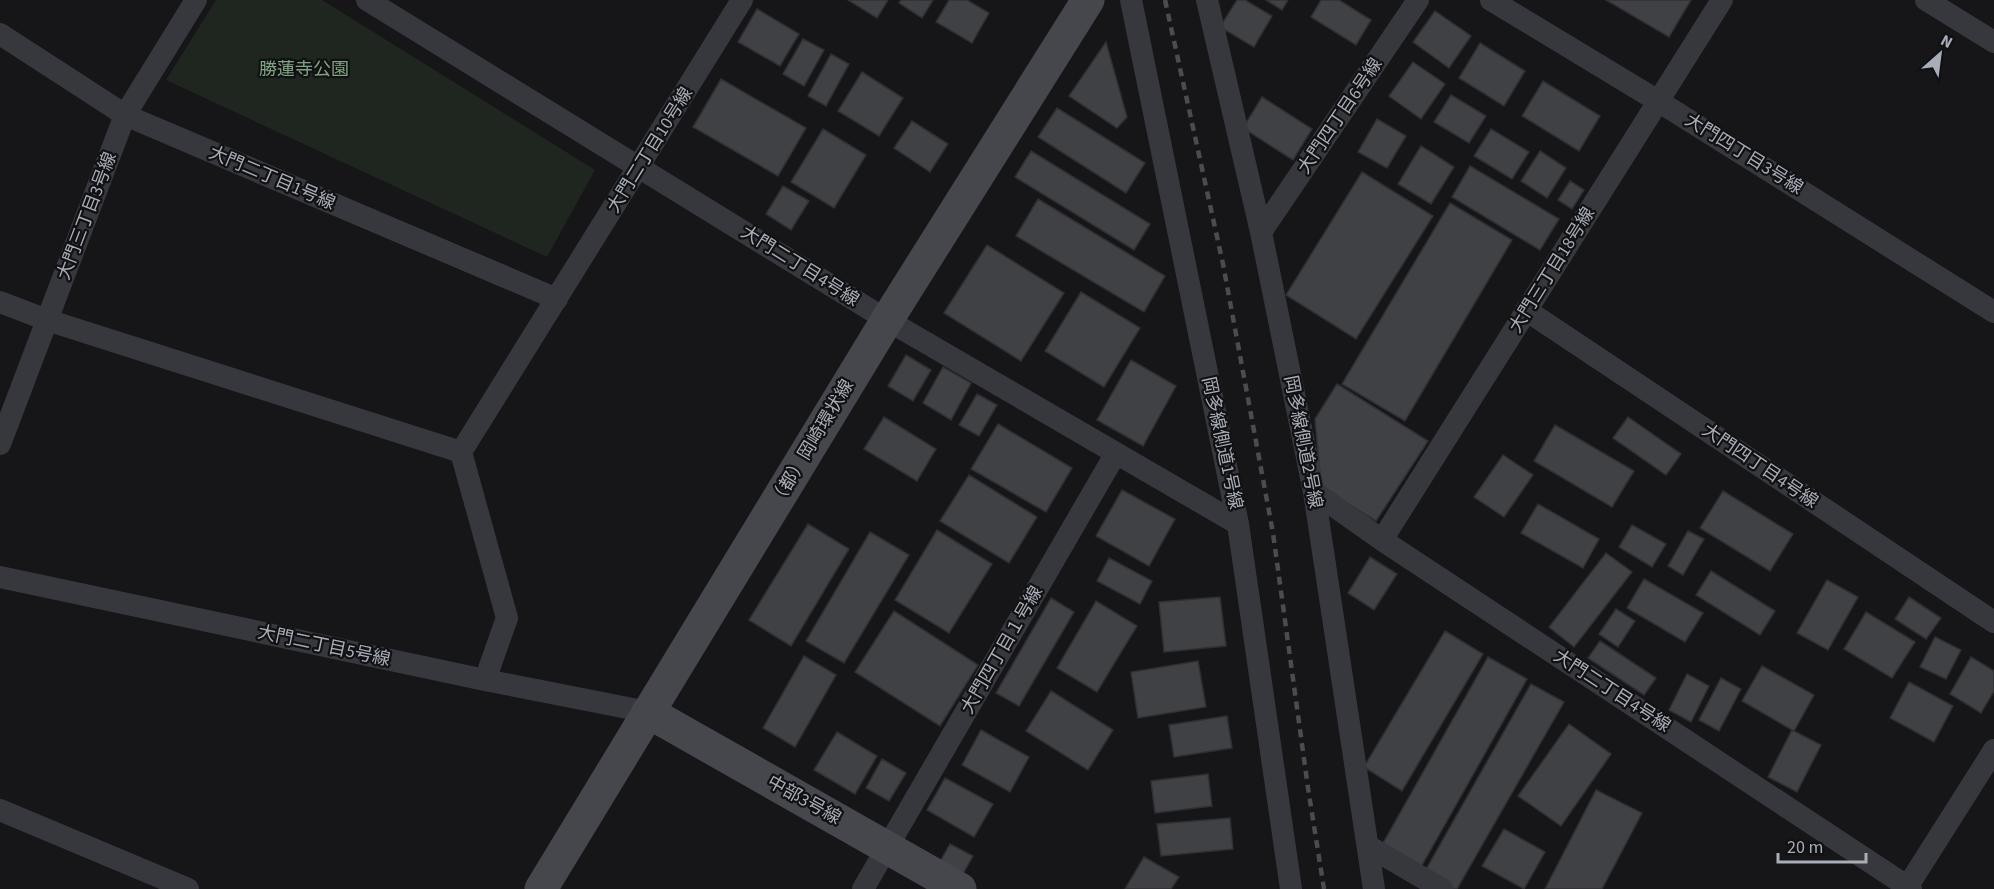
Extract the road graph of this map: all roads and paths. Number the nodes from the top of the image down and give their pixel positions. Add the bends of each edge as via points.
1 (196, 0) edge
2 (367, 0) edge
3 (742, 0) edge
4 (1088, 0) edge
5 (1131, 0) edge
6 (1207, 0) edge
7 (1418, 0) edge
8 (1491, 0) edge
9 (1722, 0) edge
10 (1926, 0) edge
11 (0, 34) edge
12 (1994, 42) edge
13 (1658, 100) junction
14 (125, 115) junction
15 (639, 167) junction
16 (1261, 232) junction
17 (557, 299) junction
18 (0, 302) edge
19 (1526, 310) junction
20 (1994, 312) edge
21 (47, 320) junction
22 (887, 320) junction
23 (0, 444) edge
24 (461, 453) junction
25 (1116, 453) junction
26 (1314, 492) junction
27 (1238, 524) junction
28 (1382, 540) junction
29 (0, 577) edge
30 (1994, 622) edge
31 (485, 680) junction
32 (648, 712) junction
33 (1994, 750) edge
34 (0, 810) edge
35 (1368, 846) junction
36 (888, 848) junction
37 (1908, 888) edge
38 (188, 889) edge
39 (541, 889) edge
40 (863, 889) edge
41 (960, 889) edge
42 (1291, 889) edge
43 (1374, 889) edge
44 (1442, 889) edge

1 - 14 street, 大門三丁目3号線
2 - 15 street, 大門二丁目4号線
3 - 15 street, 大門二丁目10号線
4 - 22 street, （都）岡崎環状線
5 - 27 street, 岡多線側道1号線
6 - 16 street, 岡多線側道2号線
7 - 16 street, 大門四丁目6号線
8 - 13 street, 大門四丁目3号線
9 - 13 street, 大門三丁目18号線
10 - 12 street
11 - 14 street, 大門二丁目1号線
13 - 19 street, 大門三丁目18号線
13 - 20 street, 大門四丁目3号線
14 - 17 street, 大門二丁目1号線
14 - 21 street, 大門三丁目3号線
15 - 17 street, 大門二丁目10号線
15 - 22 street, 大門二丁目4号線
16 - 26 street, 岡多線側道2号線
17 - 24 street, 大門二丁目10号線
18 - 21 street
19 - 28 street, 大門三丁目18号線
19 - 30 street, 大門四丁目4号線
21 - 23 street, 大門三丁目3号線
21 - 24 street
22 - 25 street, 大門二丁目4号線
22 - 32 street, （都）岡崎環状線
24 - 31 street via 507,618
25 - 27 street, 大門二丁目4号線
25 - 36 street, 大門四丁目１号線
26 - 28 street, 大門二丁目4号線
26 - 35 street, 岡多線側道2号線
27 - 42 street, 岡多線側道1号線
28 - 37 street, 大門二丁目4号線
29 - 31 street, 大門二丁目5号線
31 - 32 street, 大門二丁目5号線
32 - 36 street, 中部3号線
32 - 39 street, （都）岡崎環状線
33 - 37 street
34 - 38 street
35 - 43 street, 岡多線側道2号線
35 - 44 street
36 - 40 street, 大門四丁目１号線
36 - 41 street, 中部3号線

